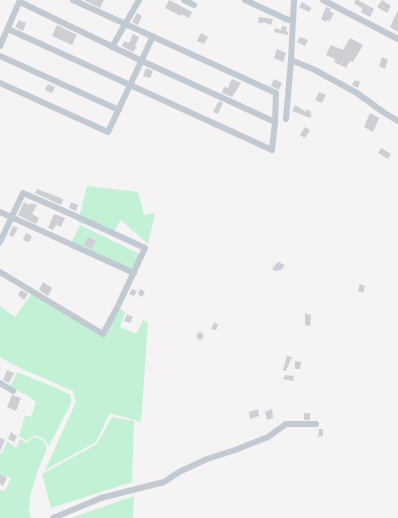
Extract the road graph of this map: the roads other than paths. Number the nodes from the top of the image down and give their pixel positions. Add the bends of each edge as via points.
1 (73, 0) edge
2 (139, 0) edge
3 (184, 0) edge
4 (245, 0) edge
5 (294, 0) edge
6 (323, 0) edge
7 (20, 1) edge
8 (194, 5) dead end
9 (293, 21) junction
10 (126, 24) junction
11 (8, 29) junction
12 (152, 36) junction
13 (398, 39) edge
14 (0, 46) edge
15 (112, 47) junction
16 (0, 56) edge
17 (292, 60) junction
18 (142, 62) junction
19 (0, 83) edge
20 (131, 85) junction
21 (118, 110) junction
22 (286, 119) dead end
23 (398, 121) edge
24 (275, 122) junction
25 (0, 212) edge
26 (11, 217) junction
27 (0, 242) edge
28 (0, 272) edge
29 (134, 274) junction
30 (0, 383) edge
31 (13, 391) dead end
32 (316, 424) dead end
33 (53, 518) edge

1 - 10 street
2 - 10 street
3 - 8 street
4 - 9 street
5 - 9 street
6 - 13 street
7 - 11 street
7 - 15 street
9 - 17 street
10 - 12 street
10 - 15 street
11 - 14 street
11 - 20 street
12 - 18 street
12 - 24 street via 276,93
15 - 18 street
16 - 21 street
17 - 22 street
17 - 23 street via 357,93
18 - 20 street
18 - 24 street
19 - 21 street via 108,132
20 - 21 street
20 - 24 street via 272,150
25 - 26 street
26 - 27 street
26 - 29 street
26 - 29 street via 23,193 145,248
28 - 29 street via 103,334
30 - 31 street
32 - 33 street via 286,424 268,437 206,459 164,482 101,498

